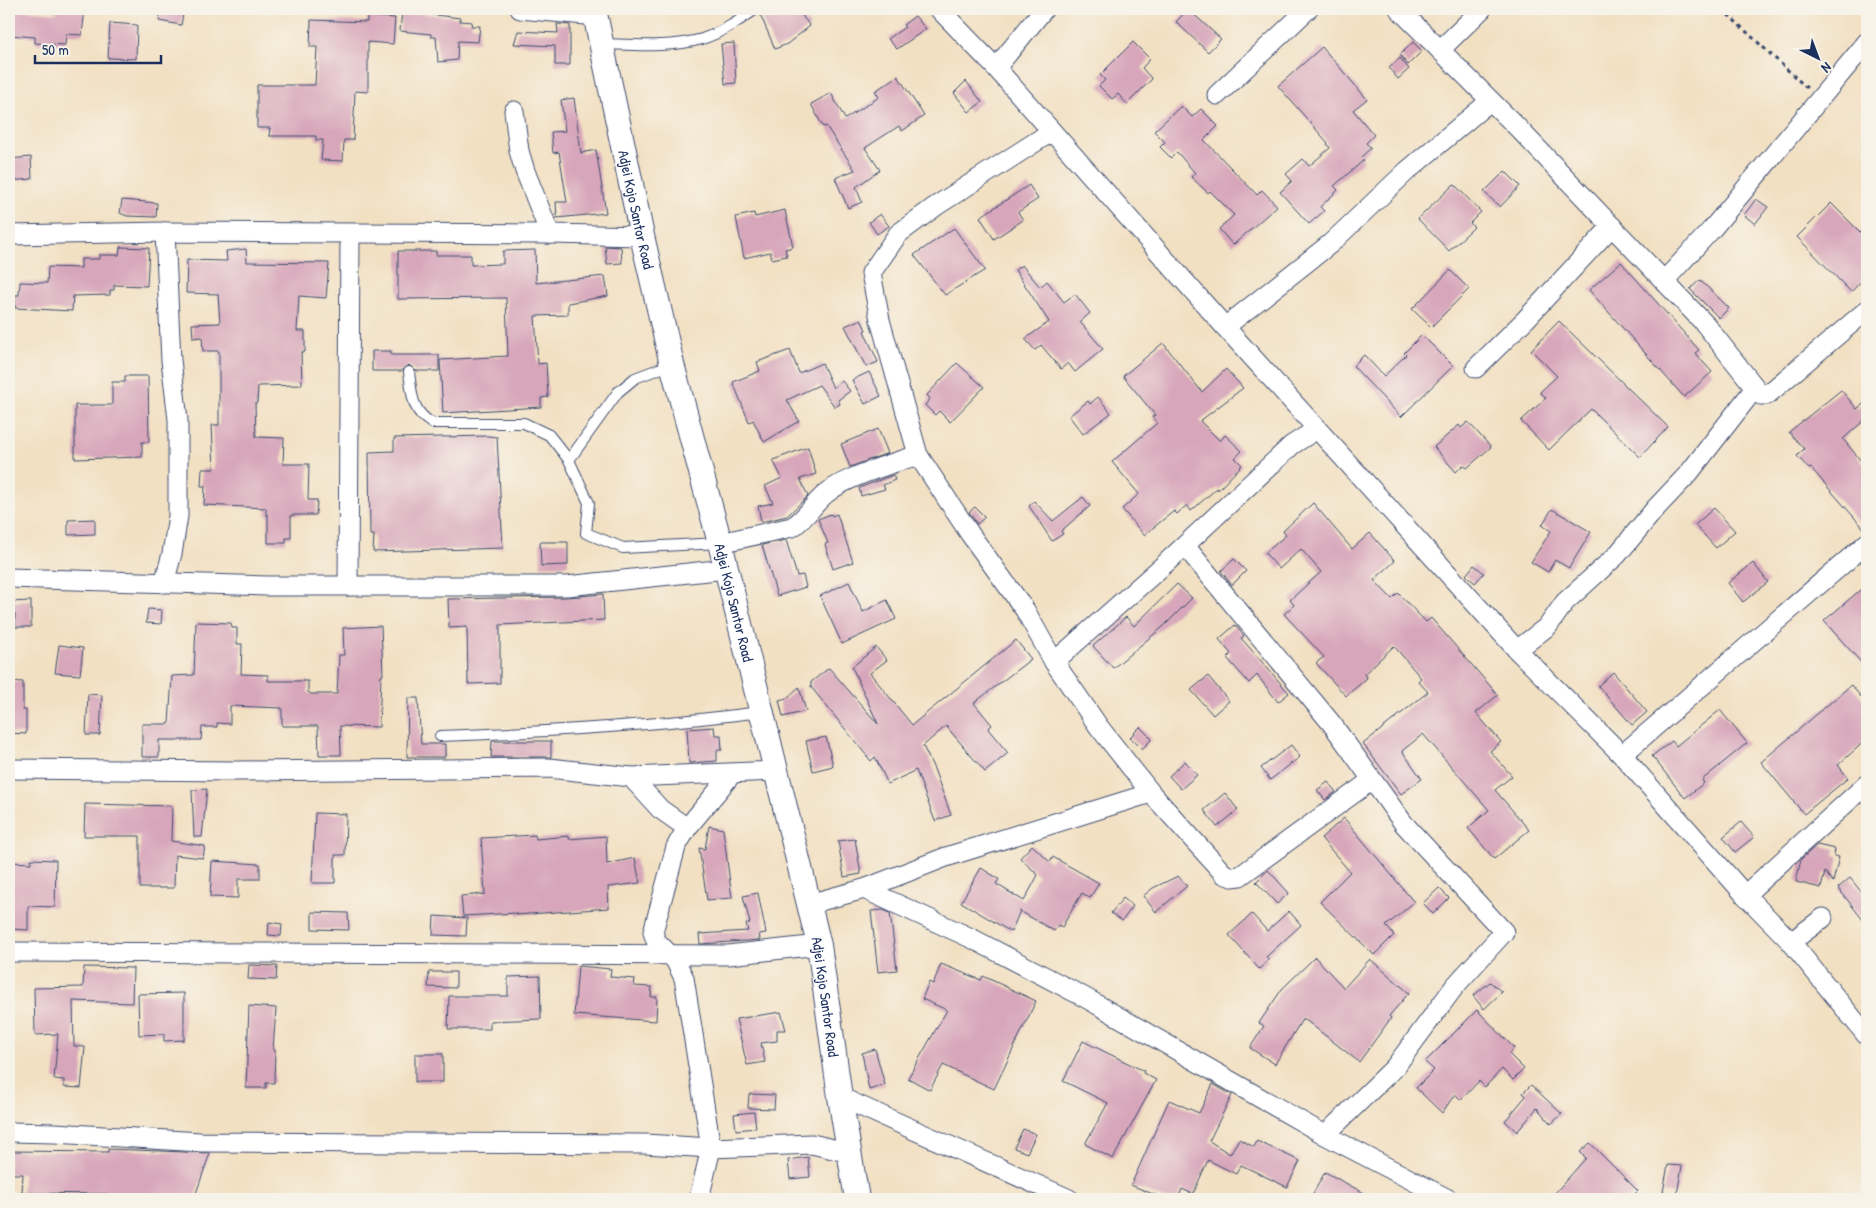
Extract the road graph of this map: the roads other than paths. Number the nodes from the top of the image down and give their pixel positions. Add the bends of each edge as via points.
1 (520, 9) edge
2 (756, 9) edge
3 (939, 9) edge
4 (1044, 9) edge
5 (1308, 9) edge
6 (1399, 9) edge
7 (1482, 9) edge
8 (595, 12) edge
9 (1867, 42) edge
10 (602, 44) junction
11 (1440, 50) junction
12 (996, 68) junction
13 (1217, 95) dead end
14 (1490, 101) junction
15 (514, 111) dead end
16 (1051, 132) junction
17 (1612, 226) junction
18 (165, 232) junction
19 (350, 234) junction
20 (550, 234) junction
21 (9, 235) edge
22 (642, 236) junction
23 (1664, 281) junction
24 (1867, 310) edge
25 (1225, 327) junction
26 (672, 364) junction
27 (1476, 368) dead end
28 (408, 372) dead end
29 (1755, 388) junction
30 (1317, 429) junction
31 (918, 455) junction
32 (570, 460) junction
33 (720, 543) junction
34 (1867, 543) edge
35 (1185, 546) junction
36 (726, 569) junction
37 (9, 578) edge
38 (164, 583) junction
39 (348, 586) junction
40 (1517, 650) junction
41 (1054, 662) junction
42 (760, 712) junction
43 (440, 736) dead end
44 (1622, 755) junction
45 (9, 769) edge
46 (778, 771) junction
47 (731, 775) junction
48 (631, 777) junction
49 (1372, 780) junction
50 (1867, 784) edge
51 (1151, 793) junction
52 (687, 828) junction
53 (864, 888) junction
54 (1746, 896) junction
55 (809, 904) junction
56 (1823, 918) dead end
57 (1791, 942) junction
58 (819, 945) junction
59 (9, 952) edge
60 (669, 955) junction
61 (1864, 1024) edge
62 (840, 1096) junction
63 (9, 1132) edge
64 (1325, 1135) junction
65 (711, 1148) junction
66 (850, 1153) junction
67 (699, 1199) edge
68 (857, 1199) edge
69 (1069, 1199) edge
70 (1448, 1199) edge

1 - 8 street
2 - 10 lane via 704,38 670,45
3 - 12 street
4 - 12 street
5 - 13 street
6 - 11 street
7 - 11 street
8 - 10 street, Adjei Kojo Santor Road
9 - 23 street
10 - 22 street, Adjei Kojo Santor Road
11 - 14 street
12 - 16 street
14 - 17 street
14 - 25 street via 1407,171 1330,244
15 - 20 street via 519,151
16 - 25 street
16 - 31 street via 898,234 871,273 880,320
17 - 23 street
17 - 27 street
18 - 19 street
18 - 21 street
18 - 38 street via 171,360 178,420 178,516
19 - 20 street
19 - 39 street
20 - 22 street
22 - 26 street, Adjei Kojo Santor Road
23 - 29 street via 1705,324
24 - 29 street via 1767,395 1761,395
25 - 30 street
26 - 32 lane via 636,378 618,392
26 - 33 street, Adjei Kojo Santor Road
28 - 32 lane via 413,404 424,419 440,425 524,423 549,435
29 - 40 street via 1689,473 1617,555 1565,602 1548,626
30 - 35 street via 1292,446
30 - 40 street
31 - 33 street via 841,484 827,492 800,522 792,526
31 - 41 street via 1026,610
32 - 33 lane via 589,503 586,534 623,548
33 - 36 street, Adjei Kojo Santor Road
34 - 44 street
35 - 41 street
35 - 49 street via 1332,724
36 - 39 street via 567,586
36 - 42 street, Adjei Kojo Santor Road
37 - 38 street
38 - 39 street
40 - 44 street
41 - 51 street
42 - 43 lane via 572,731
42 - 46 street, Adjei Kojo Santor Road
44 - 54 street
45 - 48 street via 548,768
46 - 47 street
46 - 55 street, Adjei Kojo Santor Road
47 - 48 street
47 - 52 street
48 - 52 street via 660,809
49 - 51 street via 1240,876 1232,877 1224,874
49 - 64 street via 1404,824 1504,932 1454,986 1395,1067
50 - 54 street
51 - 53 street via 946,857
52 - 60 street via 676,847 653,932 656,941
53 - 55 street
53 - 64 street via 973,939 1084,997
54 - 57 street
55 - 58 street, Adjei Kojo Santor Road
56 - 57 street
57 - 61 street
58 - 60 street via 728,955
58 - 62 street, Adjei Kojo Santor Road
59 - 60 street
60 - 65 street via 684,978
62 - 66 street, Adjei Kojo Santor Road
62 - 69 street
63 - 65 street via 200,1142 645,1144
64 - 70 street
65 - 66 street via 812,1144
65 - 67 street
66 - 68 street, Adjei Kojo Santor Road

